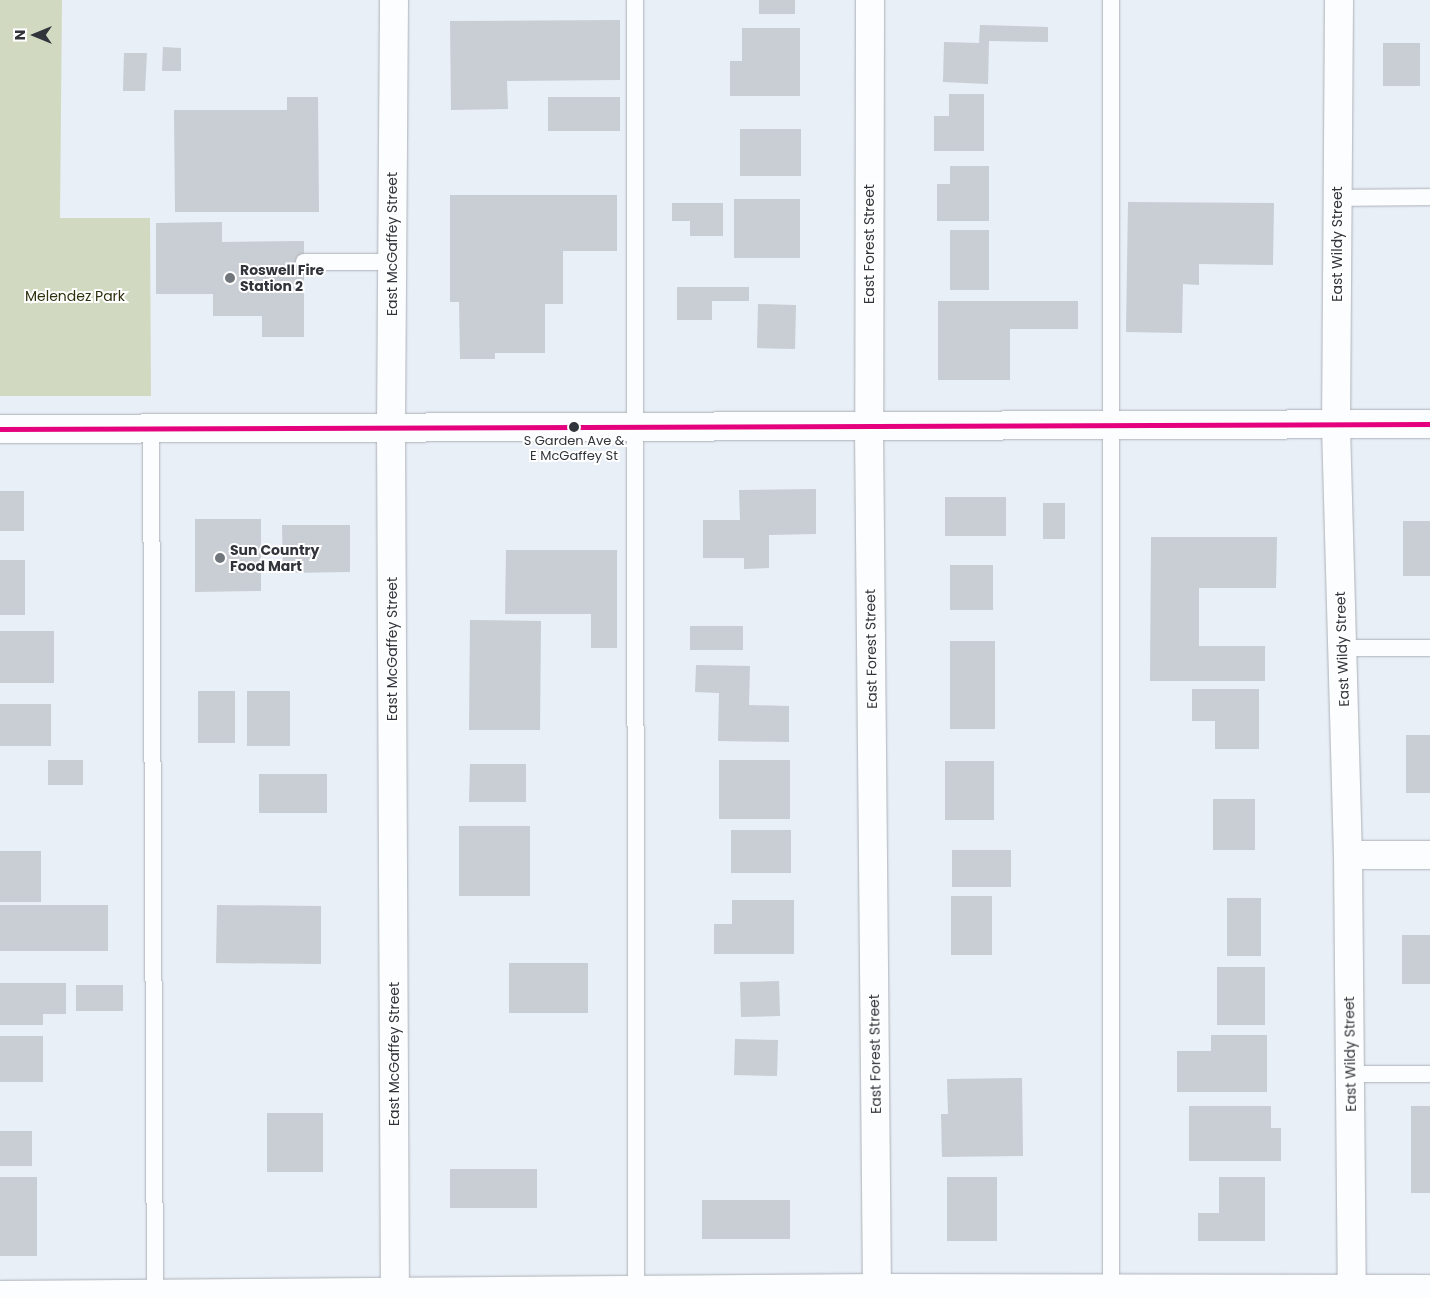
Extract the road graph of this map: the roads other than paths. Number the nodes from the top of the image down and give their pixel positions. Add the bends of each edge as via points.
1 (394, 0) edge
2 (635, 0) edge
3 (870, 0) edge
4 (1111, 0) edge
5 (1339, 0) edge
6 (1430, 197) edge
7 (1338, 198) junction
8 (304, 262) dead end
9 (392, 262) junction
10 (1430, 424) edge
11 (636, 427) junction
12 (869, 427) junction
13 (1111, 427) junction
14 (1336, 427) junction
15 (391, 428) junction
16 (0, 429) edge
17 (151, 429) junction
18 (1342, 648) junction
19 (1430, 648) edge
20 (1348, 855) junction
21 (1430, 855) edge
22 (1350, 1074) junction
23 (1430, 1074) edge
24 (1430, 1289) edge
25 (877, 1293) edge
26 (1111, 1293) edge
27 (1352, 1293) edge
28 (636, 1294) edge
29 (0, 1295) edge
30 (154, 1296) edge
31 (395, 1296) edge

1 - 9 street, East McGaffey Street
2 - 11 lane
3 - 12 street, East Forest Street
4 - 13 lane
5 - 7 street, East Wildy Street
6 - 7 lane
7 - 14 street, East Wildy Street
8 - 9 lane
9 - 15 street, East McGaffey Street
10 - 14 street
11 - 12 street
11 - 15 street
11 - 28 lane
12 - 13 street
12 - 25 street, East Forest Street
13 - 14 street
13 - 26 lane
14 - 18 street, East Wildy Street
15 - 17 street
15 - 31 street, East McGaffey Street
16 - 17 street
17 - 30 lane
18 - 19 lane
18 - 20 street, East Wildy Street
20 - 21 street
20 - 22 street, East Wildy Street
22 - 23 lane
22 - 27 street, East Wildy Street
24 - 27 street
25 - 26 street
25 - 28 street
26 - 27 street
28 - 31 street
29 - 30 street
30 - 31 street

